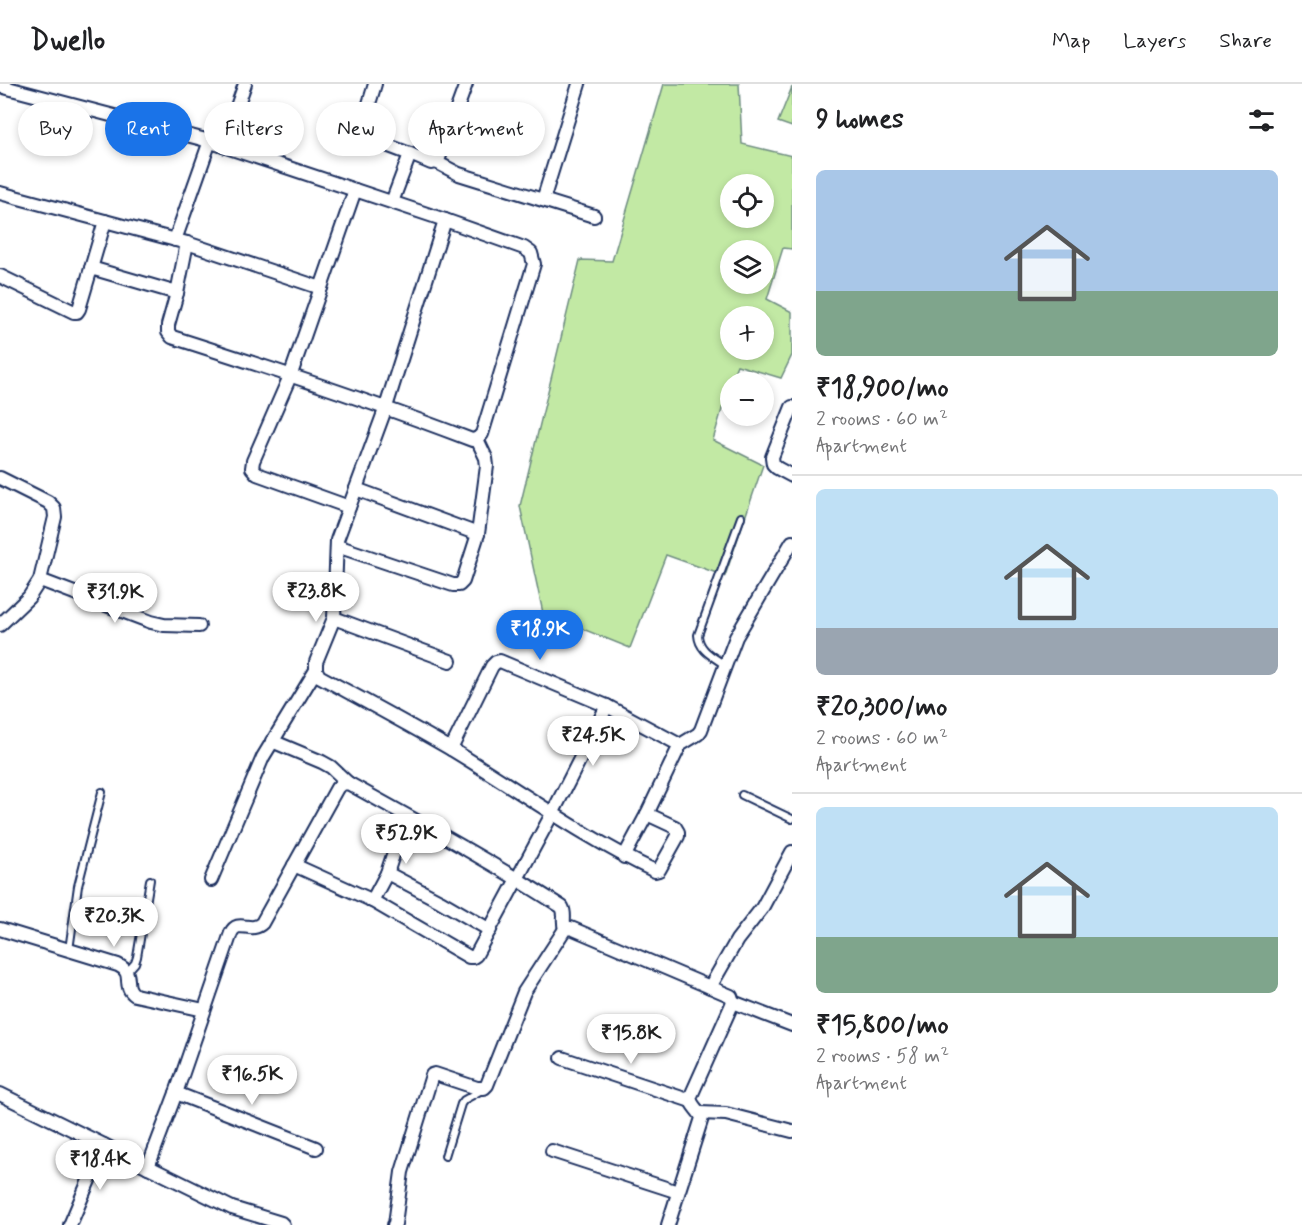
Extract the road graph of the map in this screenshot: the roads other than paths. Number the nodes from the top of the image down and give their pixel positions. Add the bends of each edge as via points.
1 (245, 84) edge
2 (375, 84) edge
3 (466, 84) edge
4 (579, 84) edge
5 (0, 86) edge
6 (239, 102) edge
7 (204, 139) edge
8 (408, 153) edge
9 (206, 156) edge
10 (253, 156) edge
11 (409, 156) edge
12 (415, 156) edge
13 (436, 162) junction
14 (355, 190) junction
15 (0, 193) edge
16 (543, 200) junction
17 (392, 202) junction
18 (594, 216) dead end
19 (445, 220) junction
20 (105, 221) junction
21 (181, 241) junction
22 (91, 268) junction
23 (0, 276) edge
24 (321, 288) junction
25 (177, 293) junction
26 (291, 375) junction
27 (386, 407) junction
28 (792, 407) edge
29 (477, 439) junction
30 (792, 476) edge
31 (0, 478) edge
32 (356, 489) junction
33 (349, 507) junction
34 (741, 517) dead end
35 (477, 534) junction
36 (792, 542) edge
37 (337, 546) junction
38 (40, 580) junction
39 (334, 618) junction
40 (0, 625) edge
41 (200, 626) dead end
42 (450, 661) dead end
43 (725, 665) junction
44 (316, 670) junction
45 (607, 706) junction
46 (272, 741) junction
47 (680, 745) junction
48 (451, 749) junction
49 (348, 783) junction
50 (102, 792) dead end
51 (741, 795) dead end
52 (552, 814) junction
53 (647, 814) junction
54 (406, 816) junction
55 (792, 819) edge
56 (792, 852) edge
57 (624, 857) junction
58 (294, 865) junction
59 (387, 873) junction
60 (518, 878) junction
61 (150, 880) dead end
62 (211, 880) dead end
63 (372, 901) junction
64 (0, 928) edge
65 (565, 929) junction
66 (490, 930) junction
67 (69, 950) junction
68 (127, 972) junction
69 (710, 987) junction
70 (733, 1002) junction
71 (204, 1010) junction
72 (792, 1025) edge
73 (562, 1058) dead end
74 (484, 1088) junction
75 (176, 1093) junction
76 (0, 1094) edge
77 (691, 1101) junction
78 (700, 1113) junction
79 (792, 1131) edge
80 (104, 1145) junction
81 (316, 1148) dead end
82 (552, 1151) dead end
83 (445, 1156) dead end
84 (148, 1167) junction
85 (678, 1192) junction
86 (70, 1225) edge
87 (283, 1225) edge
88 (394, 1225) edge
89 (668, 1225) edge

1 - 6 street
2 - 8 street via 362,133
3 - 13 street
4 - 16 street
5 - 7 street
9 - 21 street
10 - 14 street
11 - 17 street
12 - 13 street
13 - 16 street via 459,174
14 - 17 street
14 - 24 street
15 - 20 street
16 - 18 street
17 - 19 street
19 - 27 street
19 - 29 street via 524,248 531,253 534,264 482,434
20 - 21 street
20 - 22 street
21 - 24 street
21 - 25 street
22 - 23 street via 77,312
22 - 25 street
24 - 26 street
25 - 26 street via 168,325 172,337
26 - 27 street
26 - 33 street via 252,468 257,474
27 - 29 street
27 - 32 street
28 - 30 street via 772,458 777,468
29 - 35 street via 487,466
31 - 38 street via 54,508
32 - 33 street
32 - 35 street
33 - 37 street
34 - 43 lane via 698,635 703,649
35 - 37 street via 459,585
36 - 43 street via 736,637
37 - 39 street
38 - 40 street via 29,597
38 - 41 street via 151,622
39 - 42 street
39 - 44 street
43 - 47 street via 701,730
44 - 46 street
44 - 48 street via 319,676
45 - 47 street
45 - 48 street via 496,662
45 - 52 street
46 - 49 street via 322,762
46 - 62 street
47 - 53 street
48 - 52 street
49 - 54 street
49 - 58 street via 337,788
50 - 67 lane via 78,886
51 - 55 lane
52 - 57 street
52 - 60 street
53 - 57 street
53 - 57 street via 675,827 678,836 659,870
54 - 59 street
54 - 60 street
56 - 69 street via 762,908 737,940
58 - 63 street
58 - 71 street via 259,927 233,928
59 - 63 street
59 - 66 street
60 - 65 street via 562,907
60 - 66 street
61 - 68 lane via 137,957
63 - 66 street via 469,957 476,955
64 - 67 street
65 - 69 street via 571,928
65 - 74 street via 524,992
67 - 68 street via 118,965
68 - 71 street via 128,986 135,995
69 - 70 street via 731,996
70 - 72 street
70 - 77 street
71 - 75 street
73 - 77 street
74 - 83 lane via 461,1104
74 - 88 street via 432,1075 402,1172
75 - 81 street
75 - 84 street
76 - 80 street
77 - 78 street
78 - 79 street via 726,1114
78 - 85 street via 702,1118
80 - 84 street
80 - 86 street
82 - 85 street
84 - 87 street via 232,1208
85 - 89 street

